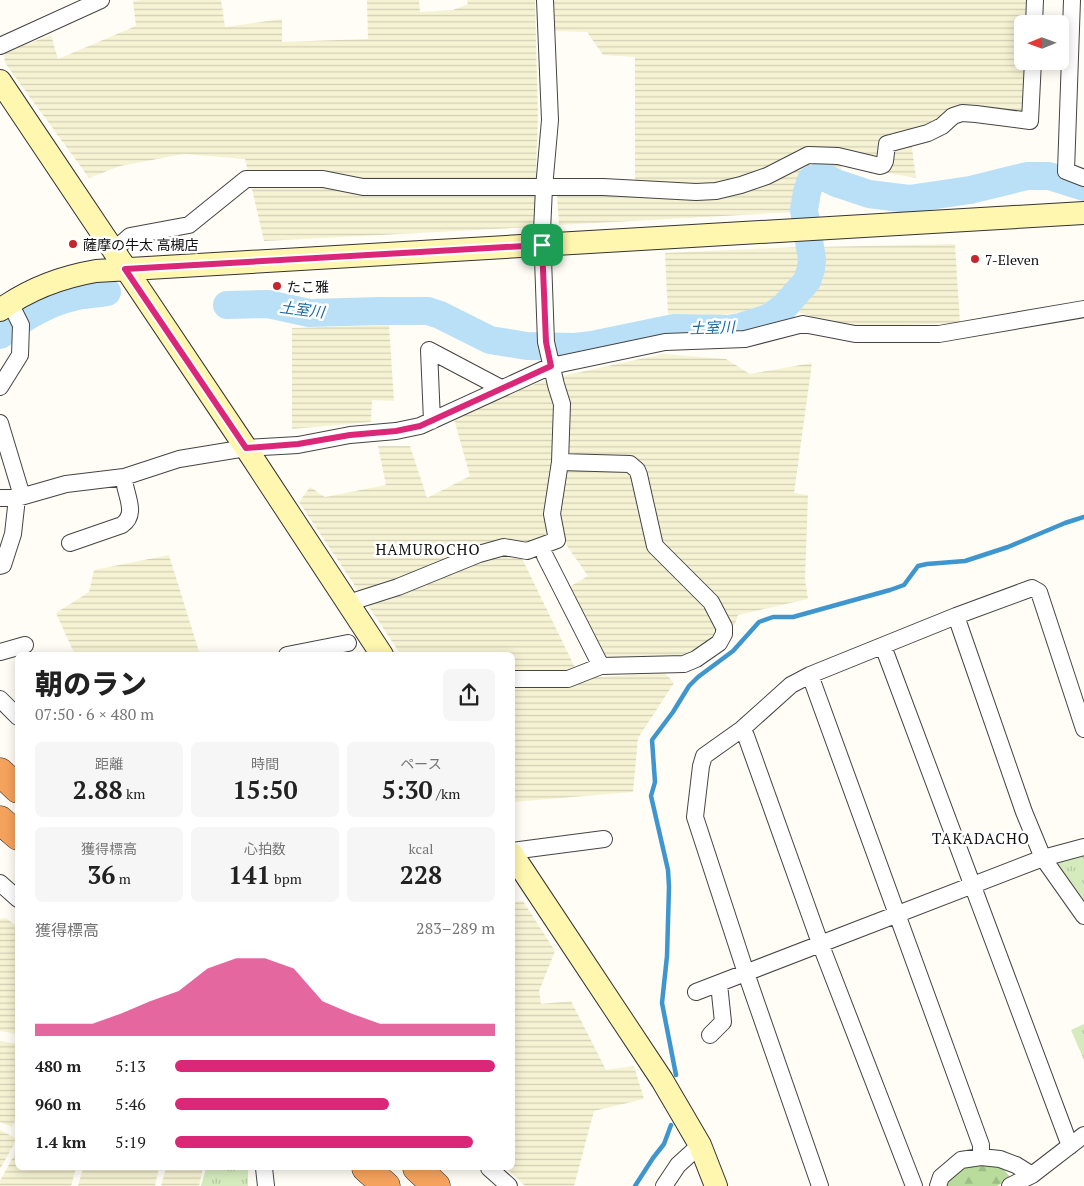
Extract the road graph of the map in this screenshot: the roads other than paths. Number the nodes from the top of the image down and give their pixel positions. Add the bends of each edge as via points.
1 (101, 0) edge
2 (545, 0) edge
3 (1035, 0) edge
4 (1072, 0) edge
5 (1034, 15) edge
6 (0, 46) edge
7 (1033, 70) edge
8 (0, 81) edge
9 (1084, 178) edge
10 (544, 188) junction
11 (1084, 213) edge
12 (122, 243) dead end
13 (542, 245) junction
14 (125, 269) junction
15 (4, 304) edge
16 (1083, 313) edge
17 (551, 366) junction
18 (0, 387) edge
19 (501, 388) junction
20 (432, 421) junction
21 (0, 423) edge
22 (246, 448) junction
23 (560, 462) junction
24 (124, 477) junction
25 (20, 497) junction
26 (0, 498) edge
27 (70, 543) dead end
28 (545, 556) dead end
29 (0, 566) edge
30 (348, 603) junction
31 (956, 616) junction
32 (355, 644) edge
33 (25, 645) dead end
34 (883, 646) junction
35 (0, 652) edge
36 (306, 652) edge
37 (375, 652) edge
38 (601, 666) junction
39 (810, 675) junction
40 (515, 679) edge
41 (0, 699) edge
42 (15, 715) edge
43 (742, 729) junction
44 (1084, 729) edge
45 (0, 772) edge
46 (15, 786) edge
47 (0, 820) edge
48 (15, 833) edge
49 (604, 839) dead end
50 (1084, 847) edge
51 (515, 852) edge
52 (515, 857) edge
53 (1044, 858) junction
54 (0, 883) edge
55 (972, 885) junction
56 (15, 896) edge
57 (896, 914) junction
58 (1084, 916) edge
59 (820, 943) junction
60 (746, 973) junction
61 (719, 984) junction
62 (696, 992) dead end
63 (710, 1035) dead end
64 (1084, 1135) edge
65 (700, 1144) junction
66 (1070, 1146) junction
67 (981, 1157) junction
68 (264, 1170) edge
69 (368, 1170) edge
70 (418, 1170) edge
71 (491, 1170) edge
72 (1032, 1175) junction
73 (266, 1186) edge
74 (386, 1186) edge
75 (436, 1186) edge
76 (509, 1186) edge
77 (664, 1186) edge
78 (716, 1186) edge
79 (820, 1186) edge
80 (914, 1186) edge
81 (938, 1186) edge
82 (1010, 1186) edge

1 - 6 street
2 - 10 street via 550,120
3 - 5 street
4 - 9 street via 1066,171
7 - 10 street via 1030,121 958,114 928,133 887,144 885,161 880,166 838,156 808,155 767,176 716,191
8 - 14 street
10 - 12 street via 363,186 323,179 246,179 189,226 130,236
10 - 13 street
11 - 13 street
13 - 14 street
13 - 17 street via 546,342
14 - 15 street via 64,278
14 - 22 street
15 - 18 street via 21,325 20,355
16 - 17 street via 939,334 856,334 803,324 745,339 665,342
17 - 19 street
17 - 23 street via 562,404
19 - 20 street
19 - 20 street via 428,350
20 - 22 street via 396,431
21 - 25 street
22 - 24 street via 179,458
22 - 30 street
23 - 30 street via 552,514 557,540 527,551 504,547 479,554 398,587
23 - 38 street via 630,464 635,468 655,546 711,602 724,627 719,642 688,662
24 - 25 street via 61,484
24 - 27 street via 132,512 128,521
25 - 26 street
25 - 29 street via 12,534
28 - 38 street
30 - 32 street
31 - 34 street
31 - 44 street via 1032,588 1039,592
31 - 53 street via 1024,812
32 - 36 street
32 - 37 street
33 - 35 street
34 - 39 street
34 - 55 street
38 - 40 street via 568,679
39 - 43 street via 791,685
39 - 57 street
41 - 42 street
43 - 59 street
43 - 60 street via 704,756 694,817
45 - 46 highway
47 - 48 highway
49 - 51 street
50 - 53 street
52 - 65 street via 662,1080
53 - 55 street
53 - 58 street
54 - 56 street
55 - 57 street
55 - 66 street
57 - 59 street
57 - 67 street via 981,1145
59 - 60 street
59 - 80 street
60 - 61 street
60 - 79 street
61 - 62 street
61 - 63 street via 722,1022
64 - 66 street
65 - 77 street via 678,1165
65 - 78 street
66 - 72 street
67 - 72 street via 1016,1164
67 - 81 street via 961,1160 941,1177
68 - 73 street
69 - 74 highway
70 - 75 highway
71 - 76 street
72 - 82 street

